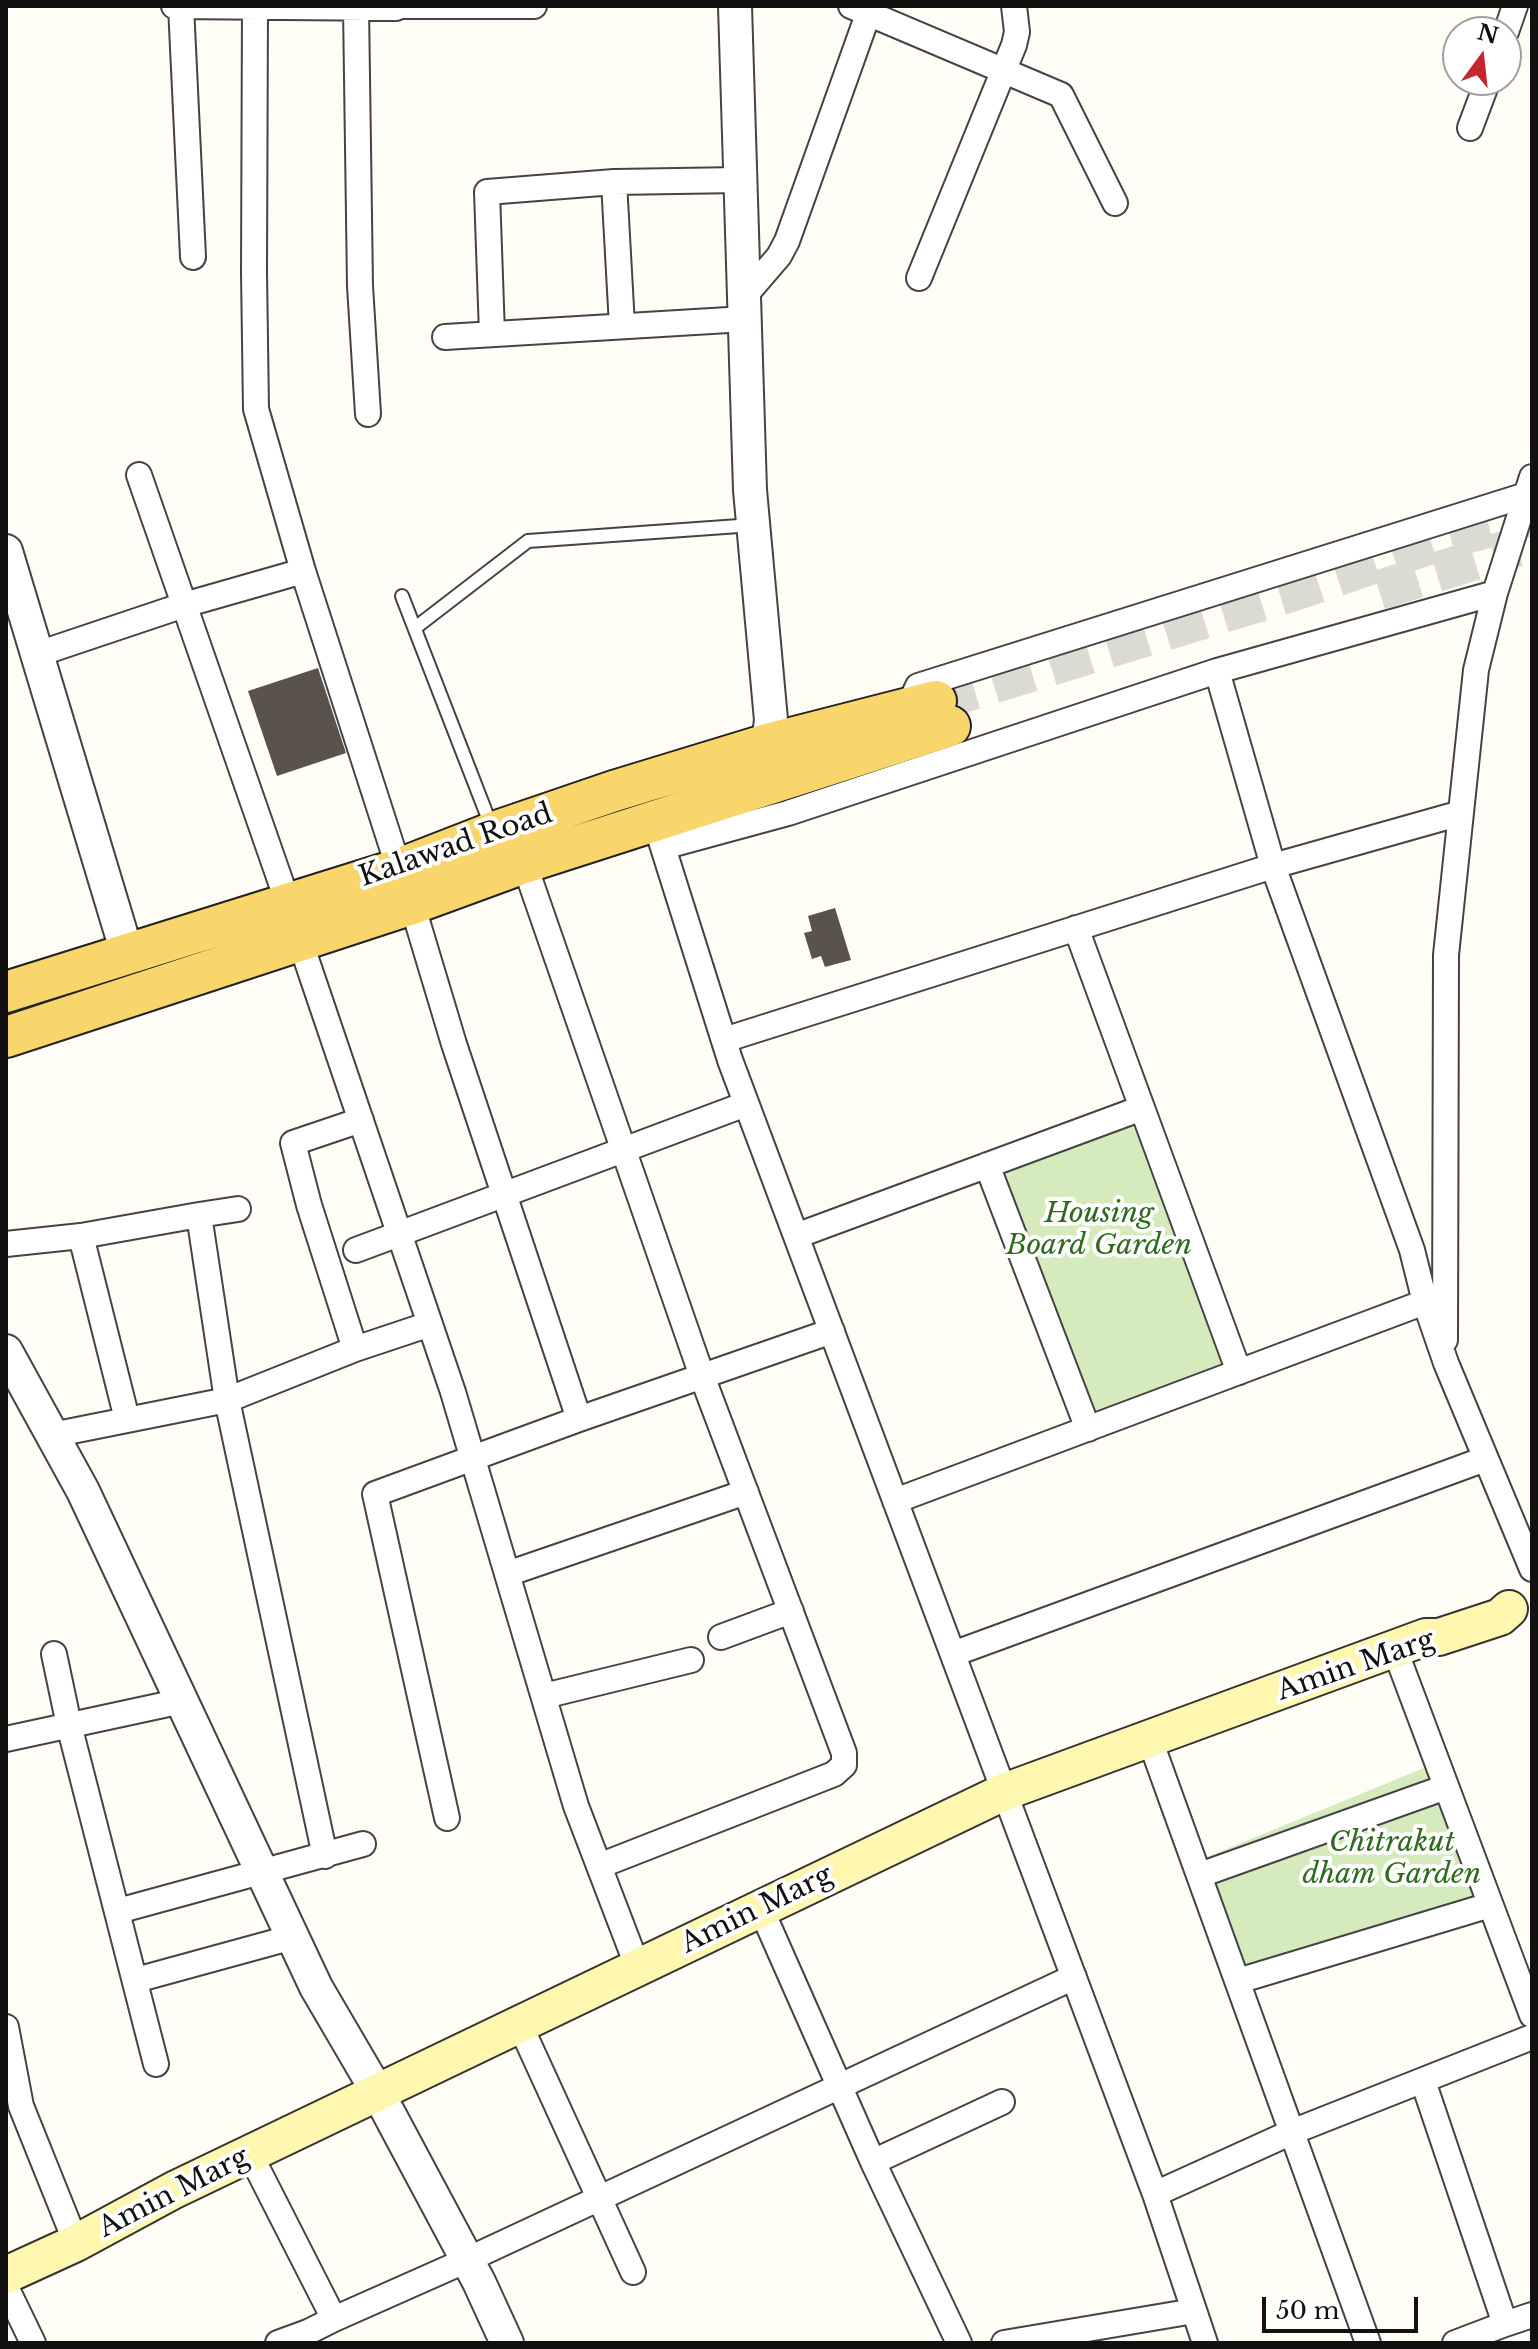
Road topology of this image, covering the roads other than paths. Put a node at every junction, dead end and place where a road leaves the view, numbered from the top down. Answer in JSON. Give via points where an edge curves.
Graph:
{"nodes":[{"id":1,"x":174,"y":6,"type":"edge"},
{"id":2,"x":181,"y":6,"type":"edge"},
{"id":3,"x":255,"y":6,"type":"edge"},
{"id":4,"x":518,"y":6,"type":"edge"},
{"id":5,"x":534,"y":6,"type":"edge"},
{"id":6,"x":735,"y":6,"type":"edge"},
{"id":7,"x":1014,"y":6,"type":"edge"},
{"id":8,"x":356,"y":7,"type":"edge"},
{"id":9,"x":396,"y":7,"type":"edge"},
{"id":10,"x":863,"y":8,"type":"edge"},
{"id":11,"x":1004,"y":70,"type":"junction"},
{"id":12,"x":1482,"y":96,"type":"edge"},
{"id":13,"x":1470,"y":128,"type":"dead end"},
{"id":14,"x":740,"y":180,"type":"junction"},
{"id":15,"x":614,"y":182,"type":"junction"},
{"id":16,"x":1115,"y":203,"type":"dead end"},
{"id":17,"x":193,"y":257,"type":"dead end"},
{"id":18,"x":919,"y":278,"type":"dead end"},
{"id":19,"x":744,"y":309,"type":"junction"},
{"id":20,"x":622,"y":326,"type":"junction"},
{"id":21,"x":492,"y":334,"type":"junction"},
{"id":22,"x":445,"y":337,"type":"dead end"},
{"id":23,"x":368,"y":414,"type":"dead end"},
{"id":24,"x":139,"y":475,"type":"dead end"},
{"id":25,"x":1529,"y":486,"type":"edge"},
{"id":26,"x":753,"y":525,"type":"junction"},
{"id":27,"x":6,"y":551,"type":"edge"},
{"id":28,"x":303,"y":571,"type":"junction"},
{"id":29,"x":1495,"y":593,"type":"junction"},
{"id":30,"x":402,"y":596,"type":"dead end"},
{"id":31,"x":184,"y":605,"type":"junction"},
{"id":32,"x":415,"y":628,"type":"junction"},
{"id":33,"x":38,"y":654,"type":"junction"},
{"id":34,"x":1217,"y":671,"type":"junction"},
{"id":35,"x":931,"y":712,"type":"junction"},
{"id":36,"x":768,"y":744,"type":"junction"},
{"id":37,"x":1461,"y":813,"type":"junction"},
{"id":38,"x":494,"y":832,"type":"junction"},
{"id":39,"x":659,"y":835,"type":"junction"},
{"id":40,"x":524,"y":863,"type":"junction"},
{"id":41,"x":1273,"y":866,"type":"junction"},
{"id":42,"x":405,"y":886,"type":"junction"},
{"id":43,"x":288,"y":903,"type":"junction"},
{"id":44,"x":1076,"y":928,"type":"junction"},
{"id":45,"x":300,"y":941,"type":"junction"},
{"id":46,"x":127,"y":953,"type":"junction"},
{"id":47,"x":6,"y":992,"type":"edge"},
{"id":48,"x":6,"y":1037,"type":"edge"},
{"id":49,"x":724,"y":1040,"type":"junction"},
{"id":50,"x":746,"y":1104,"type":"junction"},
{"id":51,"x":1142,"y":1108,"type":"junction"},
{"id":52,"x":361,"y":1120,"type":"junction"},
{"id":53,"x":623,"y":1148,"type":"junction"},
{"id":54,"x":987,"y":1165,"type":"junction"},
{"id":55,"x":505,"y":1195,"type":"junction"},
{"id":56,"x":238,"y":1209,"type":"dead end"},
{"id":57,"x":199,"y":1215,"type":"junction"},
{"id":58,"x":400,"y":1234,"type":"junction"},
{"id":59,"x":81,"y":1236,"type":"junction"},
{"id":60,"x":796,"y":1236,"type":"junction"},
{"id":61,"x":6,"y":1244,"type":"edge"},
{"id":62,"x":356,"y":1250,"type":"dead end"},
{"id":63,"x":1425,"y":1302,"type":"junction"},
{"id":64,"x":430,"y":1324,"type":"junction"},
{"id":65,"x":832,"y":1331,"type":"junction"},
{"id":66,"x":355,"y":1349,"type":"junction"},
{"id":67,"x":6,"y":1351,"type":"edge"},
{"id":68,"x":1446,"y":1363,"type":"junction"},
{"id":69,"x":1239,"y":1372,"type":"junction"},
{"id":70,"x":702,"y":1376,"type":"junction"},
{"id":71,"x":227,"y":1400,"type":"junction"},
{"id":72,"x":127,"y":1419,"type":"junction"},
{"id":73,"x":579,"y":1419,"type":"junction"},
{"id":74,"x":1088,"y":1429,"type":"junction"},
{"id":75,"x":52,"y":1435,"type":"junction"},
{"id":76,"x":473,"y":1458,"type":"junction"},
{"id":77,"x":1485,"y":1459,"type":"junction"},
{"id":78,"x":746,"y":1492,"type":"junction"},
{"id":79,"x":895,"y":1501,"type":"junction"},
{"id":80,"x":1532,"y":1569,"type":"edge"},
{"id":81,"x":507,"y":1574,"type":"junction"},
{"id":82,"x":1520,"y":1610,"type":"edge"},
{"id":83,"x":791,"y":1611,"type":"junction"},
{"id":84,"x":721,"y":1637,"type":"dead end"},
{"id":85,"x":1411,"y":1644,"type":"junction"},
{"id":86,"x":54,"y":1654,"type":"dead end"},
{"id":87,"x":953,"y":1654,"type":"junction"},
{"id":88,"x":691,"y":1660,"type":"dead end"},
{"id":89,"x":544,"y":1696,"type":"junction"},
{"id":90,"x":182,"y":1701,"type":"junction"},
{"id":91,"x":69,"y":1725,"type":"junction"},
{"id":92,"x":6,"y":1739,"type":"edge"},
{"id":93,"x":1150,"y":1740,"type":"junction"},
{"id":94,"x":1446,"y":1787,"type":"junction"},
{"id":95,"x":1004,"y":1792,"type":"junction"},
{"id":96,"x":447,"y":1818,"type":"dead end"},
{"id":97,"x":363,"y":1844,"type":"dead end"},
{"id":98,"x":325,"y":1856,"type":"junction"},
{"id":99,"x":599,"y":1866,"type":"junction"},
{"id":100,"x":262,"y":1871,"type":"junction"},
{"id":101,"x":1200,"y":1875,"type":"junction"},
{"id":102,"x":1490,"y":1905,"type":"junction"},
{"id":103,"x":761,"y":1909,"type":"junction"},
{"id":104,"x":118,"y":1911,"type":"junction"},
{"id":105,"x":293,"y":1937,"type":"junction"},
{"id":106,"x":638,"y":1968,"type":"junction"},
{"id":107,"x":1074,"y":1977,"type":"junction"},
{"id":108,"x":136,"y":1980,"type":"junction"},
{"id":109,"x":1238,"y":1981,"type":"junction"},
{"id":110,"x":1532,"y":2015,"type":"edge"},
{"id":111,"x":520,"y":2025,"type":"junction"},
{"id":112,"x":6,"y":2027,"type":"edge"},
{"id":113,"x":1532,"y":2037,"type":"edge"},
{"id":114,"x":156,"y":2064,"type":"dead end"},
{"id":115,"x":1423,"y":2081,"type":"junction"},
{"id":116,"x":839,"y":2087,"type":"junction"},
{"id":117,"x":378,"y":2093,"type":"junction"},
{"id":118,"x":1002,"y":2102,"type":"dead end"},
{"id":119,"x":14,"y":2108,"type":"edge"},
{"id":120,"x":1292,"y":2132,"type":"junction"},
{"id":121,"x":250,"y":2154,"type":"junction"},
{"id":122,"x":873,"y":2162,"type":"junction"},
{"id":123,"x":1155,"y":2194,"type":"junction"},
{"id":124,"x":599,"y":2199,"type":"junction"},
{"id":125,"x":76,"y":2243,"type":"junction"},
{"id":126,"x":467,"y":2260,"type":"junction"},
{"id":127,"x":633,"y":2272,"type":"dead end"},
{"id":128,"x":6,"y":2275,"type":"edge"},
{"id":129,"x":6,"y":2287,"type":"edge"},
{"id":130,"x":1194,"y":2311,"type":"junction"},
{"id":131,"x":1532,"y":2315,"type":"edge"},
{"id":132,"x":334,"y":2319,"type":"junction"},
{"id":133,"x":1505,"y":2324,"type":"junction"},
{"id":134,"x":33,"y":2343,"type":"edge"},
{"id":135,"x":278,"y":2343,"type":"edge"},
{"id":136,"x":507,"y":2343,"type":"edge"},
{"id":137,"x":959,"y":2343,"type":"edge"},
{"id":138,"x":1004,"y":2343,"type":"edge"},
{"id":139,"x":1205,"y":2343,"type":"edge"},
{"id":140,"x":1368,"y":2343,"type":"edge"},
{"id":141,"x":1455,"y":2343,"type":"edge"}],
"edges":[{"from":1,"to":2,"type":"street"},
{"from":2,"to":3,"type":"street"},
{"from":2,"to":17,"type":"street"},
{"from":3,"to":8,"type":"street"},
{"from":3,"to":28,"type":"street","via":[[256,409]]},
{"from":4,"to":5,"type":"street"},
{"from":4,"to":9,"type":"street"},
{"from":6,"to":14,"type":"street"},
{"from":7,"to":11,"type":"street","via":[[1017,32]]},
{"from":8,"to":9,"type":"street"},
{"from":8,"to":23,"type":"street","via":[[360,286]]},
{"from":10,"to":11,"type":"street"},
{"from":10,"to":19,"type":"street","via":[[787,241]]},
{"from":11,"to":16,"type":"street","via":[[1061,95]]},
{"from":11,"to":18,"type":"street"},
{"from":12,"to":13,"type":"street"},
{"from":14,"to":15,"type":"street"},
{"from":14,"to":19,"type":"street"},
{"from":15,"to":20,"type":"street"},
{"from":15,"to":21,"type":"street","via":[[487,192]]},
{"from":19,"to":20,"type":"street"},
{"from":19,"to":26,"type":"street"},
{"from":20,"to":21,"type":"street"},
{"from":21,"to":22,"type":"street"},
{"from":24,"to":31,"type":"street"},
{"from":25,"to":29,"type":"street"},
{"from":25,"to":35,"type":"street","via":[[918,686]]},
{"from":26,"to":32,"type":"lane","via":[[528,541]]},
{"from":26,"to":36,"type":"street","via":[[771,720]]},
{"from":27,"to":33,"type":"street"},
{"from":28,"to":31,"type":"street"},
{"from":28,"to":42,"type":"street"},
{"from":29,"to":34,"type":"street"},
{"from":29,"to":37,"type":"street","via":[[1476,670]]},
{"from":30,"to":32,"type":"lane"},
{"from":31,"to":33,"type":"street"},
{"from":31,"to":43,"type":"street"},
{"from":32,"to":38,"type":"lane"},
{"from":33,"to":46,"type":"street"},
{"from":34,"to":39,"type":"street","via":[[788,813]]},
{"from":34,"to":41,"type":"street"},
{"from":35,"to":36,"type":"main road","name":"Kalawad Road"},
{"from":35,"to":39,"type":"main road","name":"Kalawad Road"},
{"from":36,"to":38,"type":"main road","name":"Kalawad Road"},
{"from":37,"to":41,"type":"street"},
{"from":37,"to":68,"type":"street","via":[[1446,955]]},
{"from":38,"to":42,"type":"main road","name":"Kalawad Road"},
{"from":39,"to":40,"type":"main road","name":"Kalawad Road"},
{"from":39,"to":49,"type":"street"},
{"from":40,"to":42,"type":"main road","name":"Kalawad Road"},
{"from":40,"to":53,"type":"street"},
{"from":41,"to":44,"type":"street"},
{"from":41,"to":63,"type":"street","via":[[1412,1250]]},
{"from":42,"to":43,"type":"main road","name":"Kalawad Road"},
{"from":42,"to":45,"type":"main road","name":"Kalawad Road"},
{"from":42,"to":55,"type":"street"},
{"from":43,"to":46,"type":"main road","name":"Kalawad Road"},
{"from":44,"to":49,"type":"street"},
{"from":44,"to":51,"type":"street"},
{"from":45,"to":48,"type":"main road","name":"Kalawad Road"},
{"from":45,"to":52,"type":"street"},
{"from":46,"to":47,"type":"main road","name":"Kalawad Road"},
{"from":49,"to":50,"type":"street"},
{"from":50,"to":53,"type":"street"},
{"from":50,"to":60,"type":"street"},
{"from":51,"to":54,"type":"street"},
{"from":51,"to":69,"type":"street"},
{"from":52,"to":58,"type":"street"},
{"from":52,"to":66,"type":"street","via":[[293,1143]]},
{"from":53,"to":55,"type":"street"},
{"from":53,"to":70,"type":"street"},
{"from":54,"to":60,"type":"street"},
{"from":54,"to":74,"type":"street"},
{"from":55,"to":58,"type":"street"},
{"from":55,"to":73,"type":"street"},
{"from":56,"to":57,"type":"street"},
{"from":57,"to":59,"type":"street"},
{"from":57,"to":71,"type":"street"},
{"from":58,"to":62,"type":"street"},
{"from":58,"to":64,"type":"street"},
{"from":59,"to":61,"type":"street"},
{"from":59,"to":72,"type":"street"},
{"from":60,"to":65,"type":"street"},
{"from":63,"to":68,"type":"street"},
{"from":63,"to":69,"type":"street"},
{"from":64,"to":66,"type":"street"},
{"from":64,"to":76,"type":"street"},
{"from":65,"to":70,"type":"street"},
{"from":65,"to":79,"type":"street"},
{"from":66,"to":71,"type":"street"},
{"from":67,"to":75,"type":"street"},
{"from":68,"to":77,"type":"street"},
{"from":69,"to":74,"type":"street"},
{"from":70,"to":73,"type":"street"},
{"from":70,"to":78,"type":"street"},
{"from":71,"to":72,"type":"street"},
{"from":71,"to":98,"type":"street"},
{"from":72,"to":75,"type":"street"},
{"from":73,"to":76,"type":"street"},
{"from":74,"to":79,"type":"street"},
{"from":75,"to":90,"type":"street"},
{"from":76,"to":81,"type":"street"},
{"from":76,"to":96,"type":"street","via":[[375,1494]]},
{"from":77,"to":80,"type":"street"},
{"from":77,"to":87,"type":"street"},
{"from":78,"to":81,"type":"street"},
{"from":78,"to":83,"type":"street"},
{"from":79,"to":87,"type":"street"},
{"from":81,"to":89,"type":"street"},
{"from":82,"to":85,"type":"main road","name":"Amin Marg","via":[[1485,1609],[1433,1627]]},
{"from":83,"to":84,"type":"street"},
{"from":83,"to":99,"type":"street","via":[[844,1765],[834,1774]]},
{"from":85,"to":93,"type":"main road","name":"Amin Marg"},
{"from":85,"to":94,"type":"street"},
{"from":86,"to":91,"type":"street"},
{"from":87,"to":95,"type":"street"},
{"from":88,"to":89,"type":"street"},
{"from":89,"to":99,"type":"street"},
{"from":90,"to":91,"type":"street"},
{"from":90,"to":100,"type":"street"},
{"from":91,"to":92,"type":"street"},
{"from":91,"to":104,"type":"street"},
{"from":93,"to":95,"type":"main road","name":"Amin Marg"},
{"from":93,"to":101,"type":"street"},
{"from":94,"to":101,"type":"street"},
{"from":94,"to":102,"type":"street"},
{"from":95,"to":103,"type":"main road","name":"Amin Marg"},
{"from":95,"to":107,"type":"street"},
{"from":97,"to":98,"type":"street"},
{"from":98,"to":100,"type":"street"},
{"from":99,"to":106,"type":"street"},
{"from":100,"to":104,"type":"street"},
{"from":100,"to":105,"type":"street"},
{"from":101,"to":109,"type":"street"},
{"from":102,"to":109,"type":"street"},
{"from":102,"to":110,"type":"street"},
{"from":103,"to":106,"type":"main road","name":"Amin Marg"},
{"from":103,"to":116,"type":"street"},
{"from":104,"to":108,"type":"street"},
{"from":105,"to":108,"type":"street"},
{"from":105,"to":117,"type":"street"},
{"from":106,"to":111,"type":"main road","name":"Amin Marg"},
{"from":107,"to":116,"type":"street"},
{"from":107,"to":123,"type":"street"},
{"from":108,"to":114,"type":"street"},
{"from":109,"to":120,"type":"street"},
{"from":111,"to":117,"type":"main road","name":"Amin Marg"},
{"from":111,"to":124,"type":"street"},
{"from":112,"to":119,"type":"street"},
{"from":113,"to":115,"type":"street"},
{"from":115,"to":120,"type":"street"},
{"from":115,"to":133,"type":"street"},
{"from":116,"to":122,"type":"street"},
{"from":116,"to":124,"type":"street"},
{"from":117,"to":121,"type":"main road","name":"Amin Marg"},
{"from":117,"to":126,"type":"street"},
{"from":118,"to":122,"type":"street"},
{"from":119,"to":125,"type":"street"},
{"from":120,"to":123,"type":"street"},
{"from":120,"to":140,"type":"street"},
{"from":121,"to":125,"type":"main road","name":"Amin Marg"},
{"from":121,"to":132,"type":"street"},
{"from":122,"to":137,"type":"street"},
{"from":123,"to":130,"type":"street"},
{"from":124,"to":126,"type":"street"},
{"from":124,"to":127,"type":"street"},
{"from":125,"to":128,"type":"main road","name":"Amin Marg"},
{"from":126,"to":132,"type":"street"},
{"from":126,"to":136,"type":"street"},
{"from":129,"to":134,"type":"street"},
{"from":130,"to":138,"type":"street"},
{"from":130,"to":139,"type":"street"},
{"from":131,"to":133,"type":"street"},
{"from":132,"to":135,"type":"street"},
{"from":133,"to":141,"type":"street"}]}
